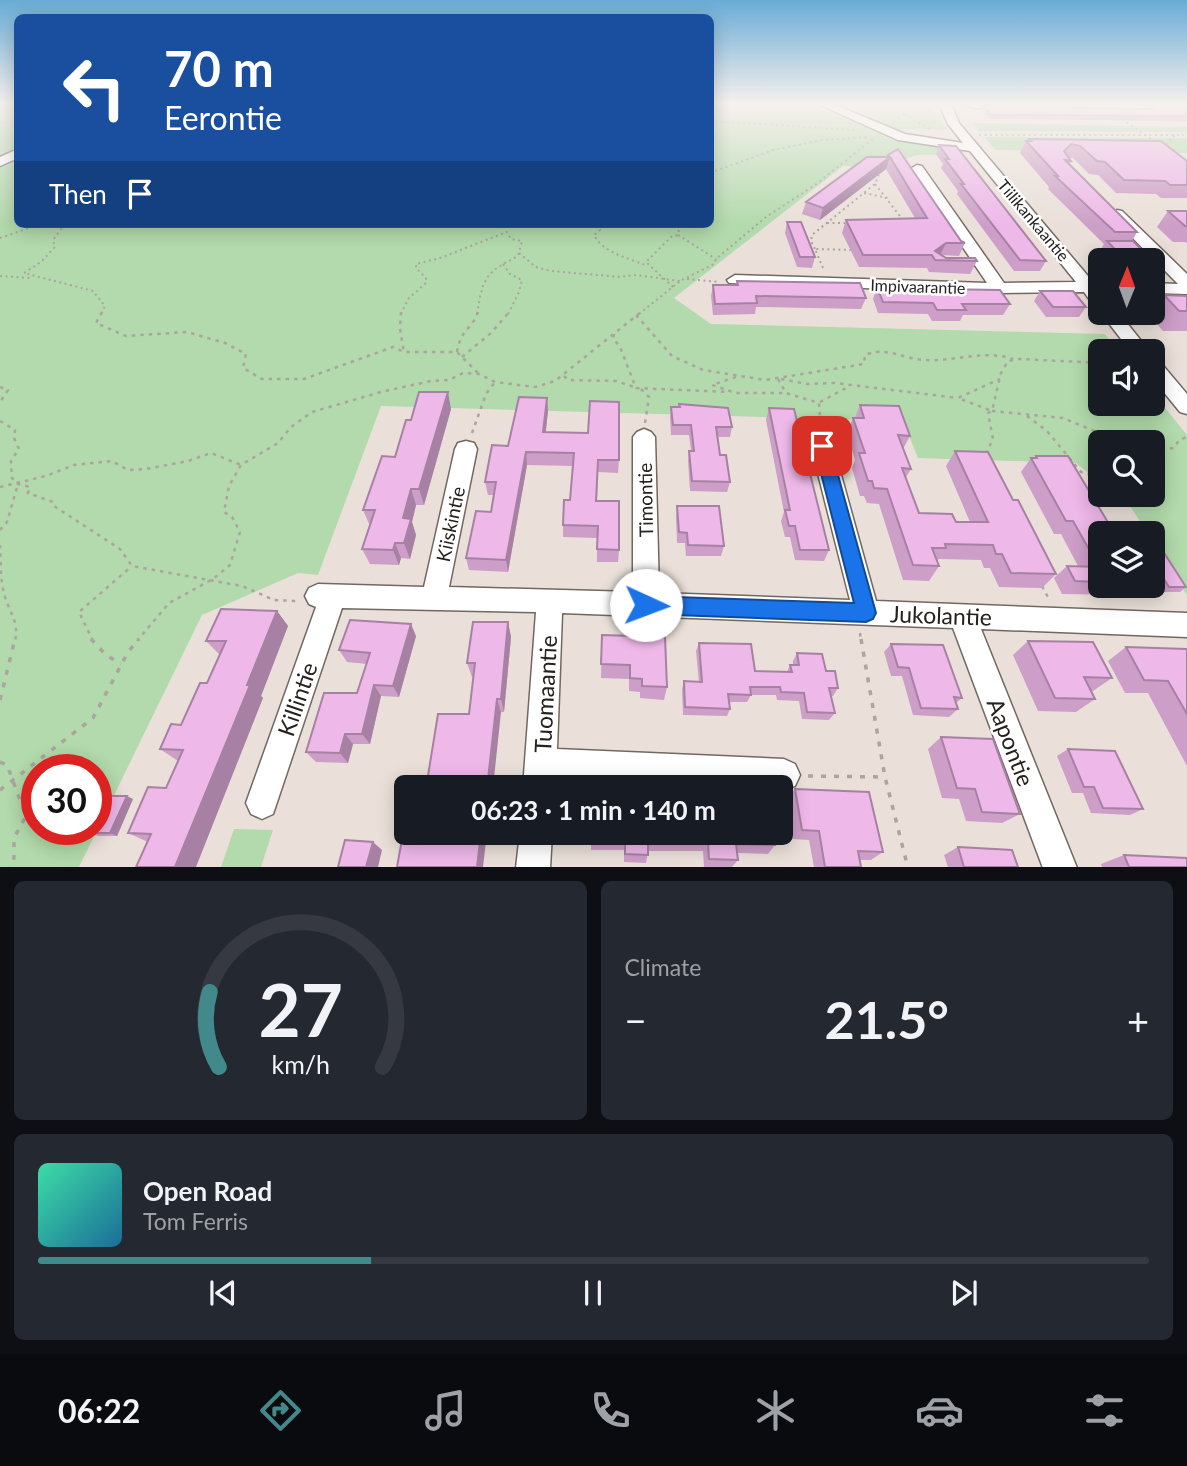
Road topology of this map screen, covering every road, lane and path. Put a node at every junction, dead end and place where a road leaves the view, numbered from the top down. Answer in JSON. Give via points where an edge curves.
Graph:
{"nodes":[{"id":1,"x":806,"y":144,"type":"edge"},
{"id":2,"x":868,"y":144,"type":"edge"},
{"id":3,"x":941,"y":144,"type":"edge"},
{"id":4,"x":971,"y":144,"type":"edge"},
{"id":5,"x":974,"y":148,"type":"junction"},
{"id":6,"x":917,"y":169,"type":"dead end"},
{"id":7,"x":714,"y":172,"type":"edge"},
{"id":8,"x":879,"y":175,"type":"edge"},
{"id":9,"x":875,"y":184,"type":"junction"},
{"id":10,"x":864,"y":193,"type":"junction"},
{"id":11,"x":888,"y":198,"type":"junction"},
{"id":12,"x":1103,"y":200,"type":"edge"},
{"id":13,"x":827,"y":223,"type":"junction"},
{"id":14,"x":853,"y":223,"type":"edge"},
{"id":15,"x":907,"y":226,"type":"edge"},
{"id":16,"x":29,"y":228,"type":"edge"},
{"id":17,"x":62,"y":228,"type":"edge"},
{"id":18,"x":504,"y":228,"type":"edge"},
{"id":19,"x":600,"y":228,"type":"edge"},
{"id":20,"x":679,"y":228,"type":"edge"},
{"id":21,"x":507,"y":232,"type":"junction"},
{"id":22,"x":678,"y":235,"type":"junction"},
{"id":23,"x":0,"y":238,"type":"edge"},
{"id":24,"x":815,"y":249,"type":"junction"},
{"id":25,"x":863,"y":250,"type":"edge"},
{"id":26,"x":519,"y":253,"type":"junction"},
{"id":27,"x":716,"y":259,"type":"junction"},
{"id":28,"x":503,"y":264,"type":"junction"},
{"id":29,"x":648,"y":266,"type":"junction"},
{"id":30,"x":0,"y":276,"type":"edge"},
{"id":31,"x":32,"y":278,"type":"junction"},
{"id":32,"x":667,"y":279,"type":"junction"},
{"id":33,"x":684,"y":279,"type":"junction"},
{"id":34,"x":1088,"y":279,"type":"edge"},
{"id":35,"x":735,"y":280,"type":"joint"},
{"id":36,"x":680,"y":281,"type":"junction"},
{"id":37,"x":830,"y":283,"type":"junction"},
{"id":38,"x":1187,"y":286,"type":"edge"},
{"id":39,"x":673,"y":287,"type":"junction"},
{"id":40,"x":1088,"y":287,"type":"edge"},
{"id":41,"x":1166,"y":287,"type":"edge"},
{"id":42,"x":999,"y":288,"type":"junction"},
{"id":43,"x":636,"y":315,"type":"junction"},
{"id":44,"x":614,"y":334,"type":"junction"},
{"id":45,"x":404,"y":352,"type":"junction"},
{"id":46,"x":457,"y":352,"type":"junction"},
{"id":47,"x":462,"y":357,"type":"junction"},
{"id":48,"x":1013,"y":359,"type":"junction"},
{"id":49,"x":1088,"y":362,"type":"edge"},
{"id":50,"x":479,"y":374,"type":"junction"},
{"id":51,"x":563,"y":375,"type":"junction"},
{"id":52,"x":737,"y":376,"type":"junction"},
{"id":53,"x":778,"y":379,"type":"junction"},
{"id":54,"x":1000,"y":379,"type":"junction"},
{"id":55,"x":1165,"y":380,"type":"edge"},
{"id":56,"x":495,"y":382,"type":"junction"},
{"id":57,"x":851,"y":385,"type":"junction"},
{"id":58,"x":0,"y":387,"type":"edge"},
{"id":59,"x":636,"y":388,"type":"junction"},
{"id":60,"x":728,"y":392,"type":"junction"},
{"id":61,"x":786,"y":393,"type":"junction"},
{"id":62,"x":958,"y":398,"type":"junction"},
{"id":63,"x":0,"y":402,"type":"edge"},
{"id":64,"x":819,"y":403,"type":"junction"},
{"id":65,"x":1187,"y":407,"type":"edge"},
{"id":66,"x":991,"y":410,"type":"junction"},
{"id":67,"x":1024,"y":415,"type":"junction"},
{"id":68,"x":0,"y":421,"type":"edge"},
{"id":69,"x":1092,"y":430,"type":"edge"},
{"id":70,"x":644,"y":437,"type":"joint"},
{"id":71,"x":1187,"y":437,"type":"edge"},
{"id":72,"x":822,"y":446,"type":"joint"},
{"id":73,"x":1165,"y":448,"type":"edge"},
{"id":74,"x":466,"y":449,"type":"joint"},
{"id":75,"x":982,"y":462,"type":"edge"},
{"id":76,"x":241,"y":465,"type":"junction"},
{"id":77,"x":1088,"y":474,"type":"edge"},
{"id":78,"x":18,"y":484,"type":"junction"},
{"id":79,"x":0,"y":487,"type":"edge"},
{"id":80,"x":0,"y":530,"type":"edge"},
{"id":81,"x":0,"y":545,"type":"edge"},
{"id":82,"x":132,"y":566,"type":"junction"},
{"id":83,"x":213,"y":579,"type":"junction"},
{"id":84,"x":1041,"y":583,"type":"edge"},
{"id":85,"x":434,"y":598,"type":"junction"},
{"id":86,"x":327,"y":600,"type":"junction"},
{"id":87,"x":550,"y":601,"type":"junction"},
{"id":88,"x":646,"y":605,"type":"junction"},
{"id":89,"x":962,"y":616,"type":"junction"},
{"id":90,"x":862,"y":619,"type":"junction"},
{"id":91,"x":1059,"y":620,"type":"junction"},
{"id":92,"x":1187,"y":625,"type":"edge"},
{"id":93,"x":121,"y":664,"type":"junction"},
{"id":94,"x":0,"y":700,"type":"edge"},
{"id":95,"x":0,"y":762,"type":"edge"},
{"id":96,"x":540,"y":775,"type":"edge"},
{"id":97,"x":793,"y":775,"type":"edge"},
{"id":98,"x":885,"y":777,"type":"junction"},
{"id":99,"x":13,"y":780,"type":"junction"},
{"id":100,"x":0,"y":790,"type":"edge"},
{"id":101,"x":262,"y":803,"type":"dead end"},
{"id":102,"x":535,"y":845,"type":"edge"},
{"id":103,"x":10,"y":867,"type":"edge"},
{"id":104,"x":533,"y":867,"type":"edge"},
{"id":105,"x":908,"y":867,"type":"edge"},
{"id":106,"x":1060,"y":867,"type":"edge"}],
"edges":[{"from":1,"to":7,"type":"path","via":[[773,150]]},
{"from":2,"to":27,"type":"path"},
{"from":3,"to":5,"type":"street"},
{"from":4,"to":5,"type":"street","name":"Tiilikankaantie"},
{"from":5,"to":34,"type":"street","name":"Tiilikankaantie"},
{"from":6,"to":42,"type":"street","via":[[975,263]]},
{"from":8,"to":9,"type":"path"},
{"from":9,"to":10,"type":"path"},
{"from":9,"to":11,"type":"path"},
{"from":10,"to":11,"type":"path"},
{"from":10,"to":13,"type":"path"},
{"from":11,"to":15,"type":"path"},
{"from":12,"to":38,"type":"street"},
{"from":13,"to":14,"type":"path"},
{"from":13,"to":24,"type":"path","via":[[812,235]]},
{"from":16,"to":23,"type":"path"},
{"from":17,"to":31,"type":"path","via":[[53,240],[55,247],[24,273]]},
{"from":18,"to":21,"type":"path"},
{"from":19,"to":29,"type":"path","via":[[594,239],[610,251]]},
{"from":20,"to":22,"type":"path"},
{"from":21,"to":26,"type":"path","via":[[511,239],[522,241]]},
{"from":21,"to":45,"type":"path","via":[[416,264],[426,283],[399,311]]},
{"from":22,"to":27,"type":"path"},
{"from":22,"to":29,"type":"path","via":[[646,260]]},
{"from":24,"to":25,"type":"path"},
{"from":24,"to":37,"type":"path"},
{"from":26,"to":28,"type":"path"},
{"from":26,"to":32,"type":"path","via":[[536,267],[551,271]]},
{"from":27,"to":33,"type":"path"},
{"from":28,"to":46,"type":"path","via":[[488,276],[477,317],[460,335]]},
{"from":28,"to":47,"type":"path","via":[[522,280],[520,296],[501,323]]},
{"from":29,"to":32,"type":"path"},
{"from":30,"to":31,"type":"path"},
{"from":31,"to":45,"type":"path","via":[[93,291],[105,306],[96,323],[126,335],[187,332],[225,343],[246,354],[243,368],[262,379],[304,379],[393,348]]},
{"from":32,"to":36,"type":"path"},
{"from":32,"to":39,"type":"path"},
{"from":33,"to":35,"type":"path"},
{"from":33,"to":36,"type":"path"},
{"from":35,"to":37,"type":"street","name":"Impivaarantie"},
{"from":36,"to":39,"type":"path"},
{"from":37,"to":42,"type":"street","name":"Impivaarantie"},
{"from":38,"to":41,"type":"street"},
{"from":39,"to":43,"type":"path"},
{"from":40,"to":42,"type":"street","name":"Impivaarantie"},
{"from":43,"to":44,"type":"path"},
{"from":43,"to":52,"type":"path","via":[[672,356],[703,370]]},
{"from":44,"to":51,"type":"path"},
{"from":44,"to":59,"type":"path"},
{"from":45,"to":46,"type":"path"},
{"from":46,"to":47,"type":"path"},
{"from":47,"to":50,"type":"path"},
{"from":48,"to":49,"type":"path"},
{"from":48,"to":53,"type":"path","via":[[992,354],[921,359],[872,351],[865,355],[864,364]]},
{"from":48,"to":54,"type":"path","via":[[1004,365]]},
{"from":50,"to":56,"type":"path"},
{"from":50,"to":76,"type":"path","via":[[463,373],[312,412],[278,443]]},
{"from":51,"to":56,"type":"path","via":[[535,387]]},
{"from":51,"to":59,"type":"path","via":[[568,380],[616,381]]},
{"from":52,"to":53,"type":"path"},
{"from":52,"to":60,"type":"path","via":[[712,385]]},
{"from":53,"to":57,"type":"path"},
{"from":53,"to":61,"type":"path"},
{"from":54,"to":62,"type":"path"},
{"from":54,"to":66,"type":"path"},
{"from":55,"to":65,"type":"street"},
{"from":56,"to":74,"type":"path"},
{"from":57,"to":62,"type":"path"},
{"from":57,"to":64,"type":"path"},
{"from":58,"to":63,"type":"path","via":[[8,390]]},
{"from":59,"to":60,"type":"path"},
{"from":59,"to":70,"type":"path","via":[[649,397]]},
{"from":60,"to":61,"type":"path"},
{"from":61,"to":64,"type":"path"},
{"from":62,"to":66,"type":"path"},
{"from":64,"to":72,"type":"path"},
{"from":66,"to":67,"type":"path"},
{"from":66,"to":75,"type":"path","via":[[993,439]]},
{"from":67,"to":69,"type":"path","via":[[1063,418]]},
{"from":67,"to":77,"type":"path","via":[[1047,430]]},
{"from":68,"to":78,"type":"path","via":[[15,430],[19,449],[11,461],[12,478]]},
{"from":70,"to":88,"type":"street","name":"Timontie"},
{"from":71,"to":73,"type":"path"},
{"from":72,"to":90,"type":"street"},
{"from":74,"to":85,"type":"street","name":"Kiiskintie"},
{"from":76,"to":78,"type":"path","via":[[211,453],[146,469],[128,470],[112,461],[74,465]]},
{"from":76,"to":83,"type":"path","via":[[224,508],[240,536],[230,565]]},
{"from":78,"to":79,"type":"path"},
{"from":78,"to":80,"type":"path","via":[[7,522]]},
{"from":78,"to":82,"type":"path","via":[[30,487],[28,493],[52,502],[120,550]]},
{"from":81,"to":94,"type":"path","via":[[5,597],[18,627],[10,676]]},
{"from":82,"to":83,"type":"path"},
{"from":82,"to":93,"type":"path","via":[[79,612],[87,634]]},
{"from":83,"to":86,"type":"path","via":[[274,600]]},
{"from":83,"to":93,"type":"path","via":[[169,603]]},
{"from":84,"to":91,"type":"path"},
{"from":85,"to":86,"type":"street","name":"Jukolantie"},
{"from":85,"to":87,"type":"street","name":"Jukolantie"},
{"from":86,"to":101,"type":"street","name":"Killintie"},
{"from":87,"to":88,"type":"street","name":"Jukolantie"},
{"from":87,"to":96,"type":"street","name":"Tuomaantie"},
{"from":88,"to":90,"type":"street","name":"Jukolantie"},
{"from":89,"to":90,"type":"street","name":"Jukolantie"},
{"from":89,"to":91,"type":"street","name":"Jukolantie"},
{"from":89,"to":106,"type":"street","name":"Aapontie"},
{"from":90,"to":98,"type":"path"},
{"from":91,"to":92,"type":"street","name":"Jukolantie"},
{"from":93,"to":99,"type":"path","via":[[93,718]]},
{"from":95,"to":99,"type":"path","via":[[7,765]]},
{"from":97,"to":98,"type":"path"},
{"from":98,"to":105,"type":"path"},
{"from":99,"to":100,"type":"path"},
{"from":99,"to":103,"type":"path","via":[[26,817],[15,838]]},
{"from":102,"to":104,"type":"street"}]}
